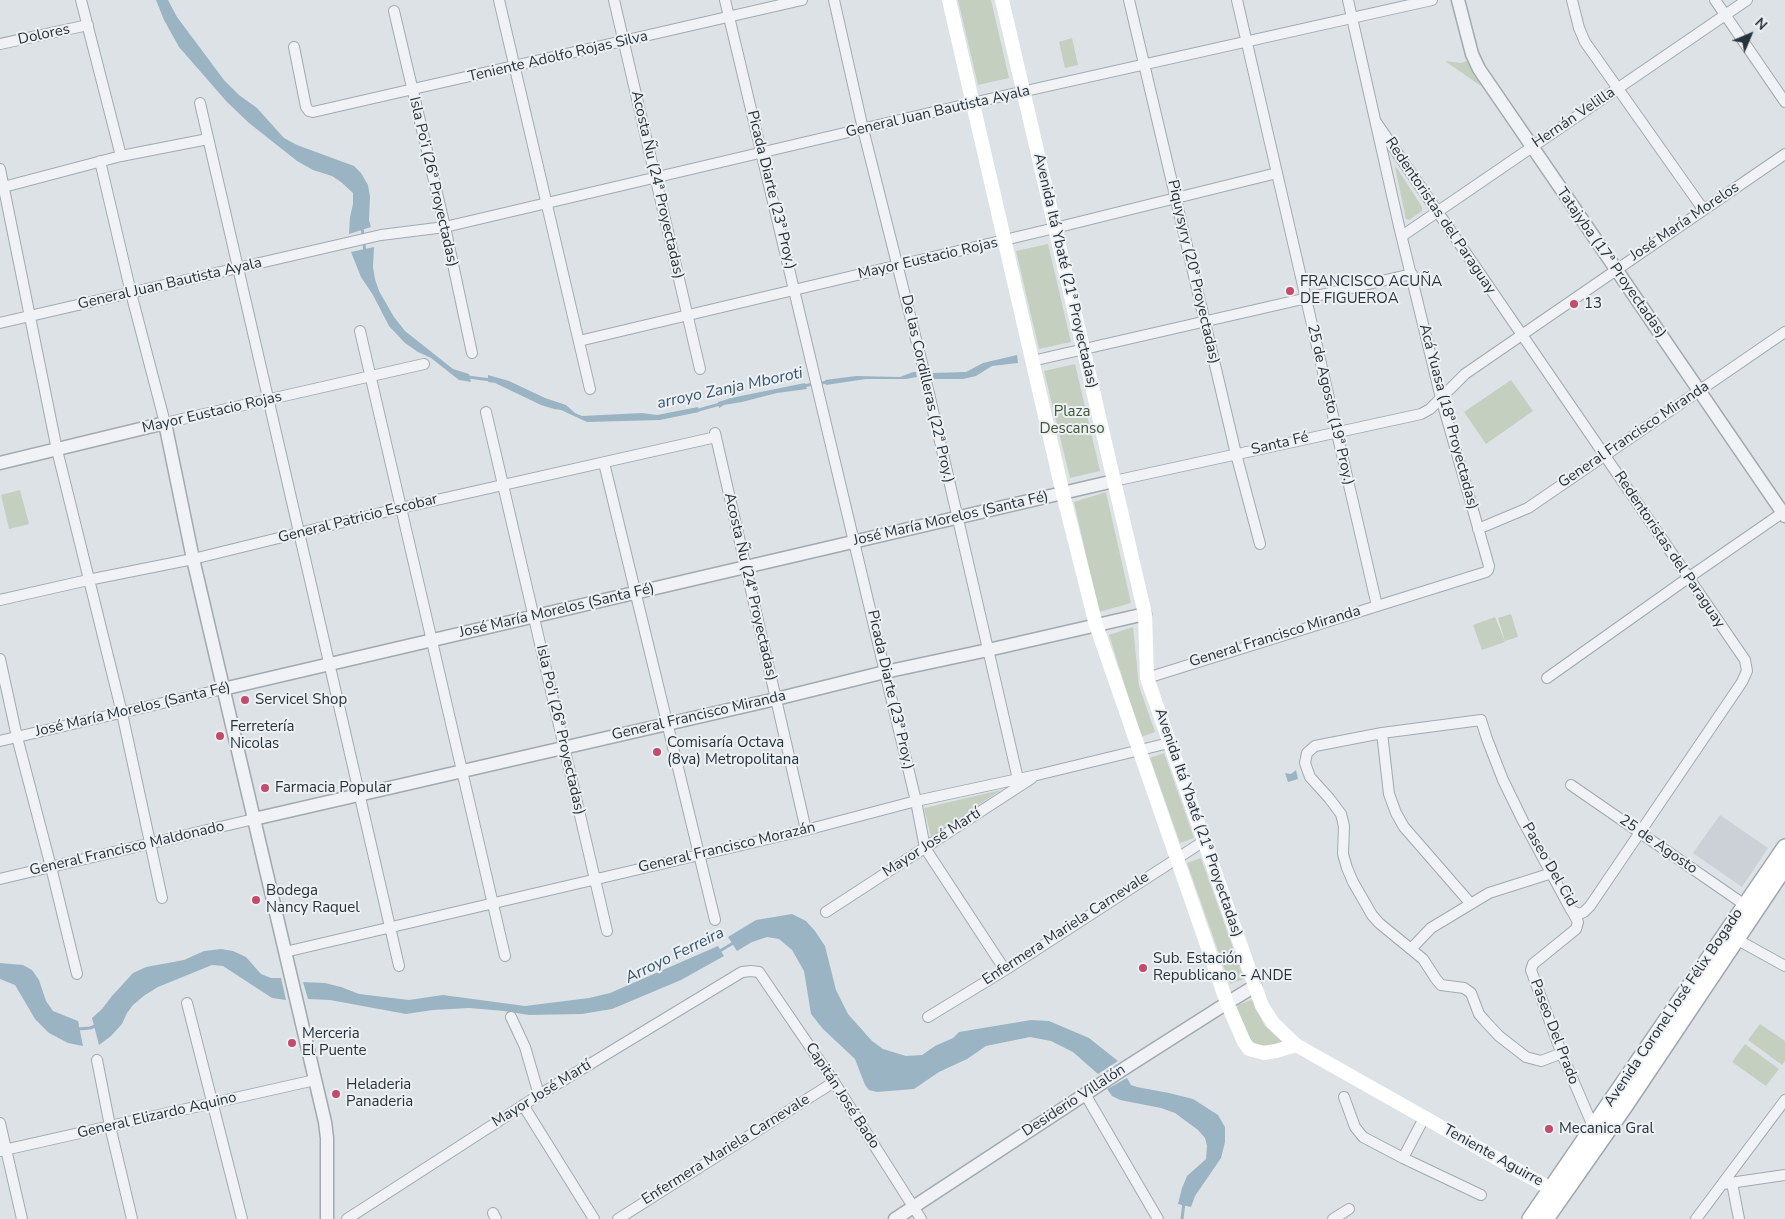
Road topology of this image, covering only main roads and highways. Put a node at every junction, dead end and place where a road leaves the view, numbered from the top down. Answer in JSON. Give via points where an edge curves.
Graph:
{"nodes":[{"id":1,"x":948,"y":0,"type":"edge"},
{"id":2,"x":1002,"y":0,"type":"edge"},
{"id":3,"x":1785,"y":847,"type":"edge"},
{"id":4,"x":1785,"y":867,"type":"edge"},
{"id":5,"x":1296,"y":1045,"type":"junction"},
{"id":6,"x":1556,"y":1192,"type":"junction"},
{"id":7,"x":1530,"y":1219,"type":"edge"},
{"id":8,"x":1546,"y":1219,"type":"edge"}],
"edges":[{"from":1,"to":5,"type":"main road","name":"Avenida Itá Ybaté (21ª Proyectadas)","via":[[1096,625],[1227,1003],[1244,1042],[1249,1049],[1264,1053]]},
{"from":2,"to":5,"type":"main road","name":"Avenida Itá Ybaté (21ª Proyectadas)","via":[[1144,614],[1147,678],[1262,1006],[1273,1023]]},
{"from":3,"to":6,"type":"main road","name":"Avenida Coronel José Félix Bogado","via":[[1592,1128]]},
{"from":4,"to":6,"type":"main road","name":"Avenida Coronel José Félix Bogado","via":[[1601,1141]]},
{"from":5,"to":6,"type":"main road","name":"Teniente Aguirre"},
{"from":6,"to":7,"type":"main road","name":"Avenida Coronel José Félix Bogado"},
{"from":6,"to":8,"type":"main road","name":"Avenida Coronel José Félix Bogado"}]}
